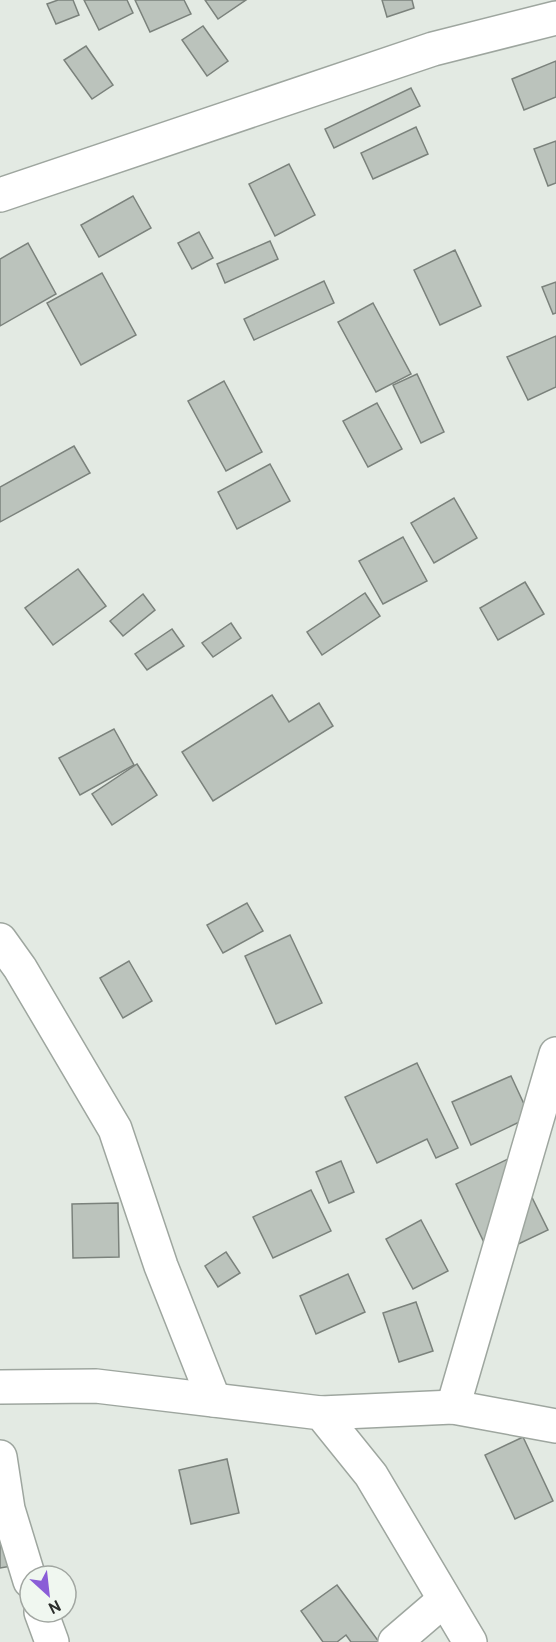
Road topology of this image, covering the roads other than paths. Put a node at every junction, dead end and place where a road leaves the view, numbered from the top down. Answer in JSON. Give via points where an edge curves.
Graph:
{"nodes":[{"id":1,"x":556,"y":18,"type":"edge"},
{"id":2,"x":0,"y":195,"type":"edge"},
{"id":3,"x":0,"y":940,"type":"edge"},
{"id":4,"x":556,"y":1054,"type":"edge"},
{"id":5,"x":0,"y":1387,"type":"edge"},
{"id":6,"x":214,"y":1400,"type":"junction"},
{"id":7,"x":453,"y":1407,"type":"junction"},
{"id":8,"x":321,"y":1413,"type":"junction"},
{"id":9,"x":556,"y":1426,"type":"edge"},
{"id":10,"x":0,"y":1457,"type":"edge"},
{"id":11,"x":25,"y":1564,"type":"edge"},
{"id":12,"x":444,"y":1600,"type":"junction"},
{"id":13,"x":45,"y":1624,"type":"edge"},
{"id":14,"x":52,"y":1642,"type":"edge"},
{"id":15,"x":395,"y":1642,"type":"edge"},
{"id":16,"x":470,"y":1642,"type":"edge"}],
"edges":[{"from":1,"to":2,"type":"street","via":[[433,49]]},
{"from":3,"to":6,"type":"street","via":[[115,1129],[161,1266]]},
{"from":4,"to":7,"type":"street"},
{"from":5,"to":6,"type":"street","via":[[96,1386]]},
{"from":6,"to":8,"type":"street"},
{"from":7,"to":8,"type":"street"},
{"from":7,"to":9,"type":"street"},
{"from":8,"to":12,"type":"street","via":[[371,1475]]},
{"from":10,"to":11,"type":"street","via":[[8,1509]]},
{"from":12,"to":15,"type":"street"},
{"from":12,"to":16,"type":"street"},
{"from":13,"to":14,"type":"street"}]}
